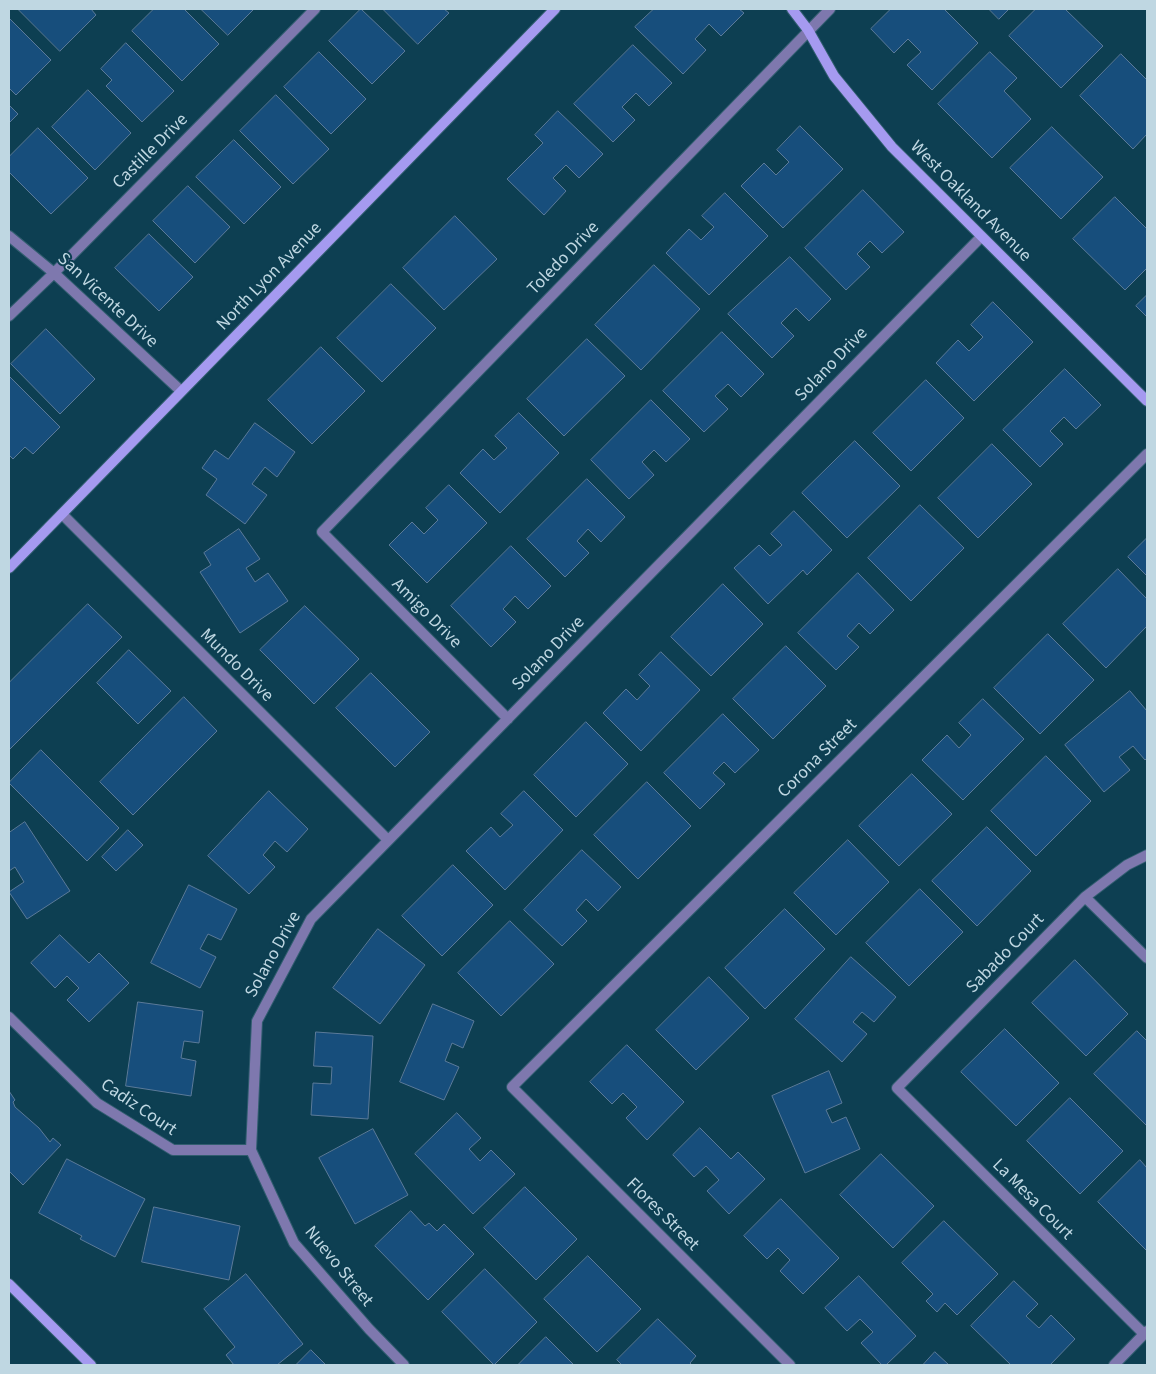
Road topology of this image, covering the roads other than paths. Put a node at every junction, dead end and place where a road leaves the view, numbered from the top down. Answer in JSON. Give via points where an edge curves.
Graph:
{"nodes":[{"id":1,"x":315,"y":9,"type":"edge"},
{"id":2,"x":555,"y":9,"type":"edge"},
{"id":3,"x":792,"y":9,"type":"edge"},
{"id":4,"x":830,"y":9,"type":"edge"},
{"id":5,"x":808,"y":30,"type":"junction"},
{"id":6,"x":9,"y":236,"type":"edge"},
{"id":7,"x":981,"y":236,"type":"junction"},
{"id":8,"x":54,"y":273,"type":"junction"},
{"id":9,"x":9,"y":316,"type":"edge"},
{"id":10,"x":181,"y":391,"type":"junction"},
{"id":11,"x":1147,"y":400,"type":"edge"},
{"id":12,"x":1147,"y":454,"type":"edge"},
{"id":13,"x":62,"y":514,"type":"junction"},
{"id":14,"x":322,"y":532,"type":"joint"},
{"id":15,"x":9,"y":568,"type":"edge"},
{"id":16,"x":508,"y":718,"type":"junction"},
{"id":17,"x":388,"y":840,"type":"junction"},
{"id":18,"x":1147,"y":855,"type":"edge"},
{"id":19,"x":1085,"y":897,"type":"junction"},
{"id":20,"x":1147,"y":958,"type":"edge"},
{"id":21,"x":9,"y":1017,"type":"edge"},
{"id":22,"x":512,"y":1087,"type":"joint"},
{"id":23,"x":897,"y":1088,"type":"joint"},
{"id":24,"x":251,"y":1150,"type":"junction"},
{"id":25,"x":9,"y":1284,"type":"edge"},
{"id":26,"x":1146,"y":1333,"type":"edge"},
{"id":27,"x":91,"y":1365,"type":"edge"},
{"id":28,"x":404,"y":1365,"type":"edge"},
{"id":29,"x":790,"y":1365,"type":"edge"},
{"id":30,"x":1114,"y":1365,"type":"edge"}],
"edges":[{"from":1,"to":8,"type":"street","name":"Castille Drive"},
{"from":2,"to":10,"type":"street","name":"North Lyon Avenue"},
{"from":3,"to":5,"type":"street","name":"West Oakland Avenue"},
{"from":4,"to":5,"type":"street","name":"Toledo Drive"},
{"from":5,"to":7,"type":"street","name":"West Oakland Avenue","via":[[834,76],[892,147]]},
{"from":5,"to":14,"type":"street","name":"Toledo Drive"},
{"from":6,"to":8,"type":"street","name":"San Vicente Drive"},
{"from":7,"to":11,"type":"street","name":"West Oakland Avenue"},
{"from":7,"to":16,"type":"street","name":"Solano Drive"},
{"from":8,"to":9,"type":"street","name":"Castille Drive"},
{"from":8,"to":10,"type":"street","name":"San Vicente Drive"},
{"from":10,"to":13,"type":"street","name":"North Lyon Avenue"},
{"from":12,"to":22,"type":"street","name":"Corona Street"},
{"from":13,"to":15,"type":"street","name":"North Lyon Avenue"},
{"from":13,"to":17,"type":"street","name":"Mundo Drive"},
{"from":14,"to":16,"type":"street","name":"Amigo Drive"},
{"from":16,"to":17,"type":"street","name":"Solano Drive"},
{"from":17,"to":24,"type":"street","name":"Solano Drive","via":[[311,919],[257,1021]]},
{"from":18,"to":19,"type":"street","name":"Sabado Court","via":[[1126,865]]},
{"from":19,"to":20,"type":"street"},
{"from":19,"to":23,"type":"street","name":"Sabado Court"},
{"from":21,"to":24,"type":"street","name":"Cadiz Court","via":[[97,1103],[173,1150]]},
{"from":22,"to":29,"type":"street","name":"Flores Street"},
{"from":23,"to":26,"type":"street","name":"La Mesa Court"},
{"from":24,"to":28,"type":"street","name":"Nuevo Street","via":[[294,1243],[368,1329]]},
{"from":25,"to":27,"type":"street"},
{"from":26,"to":30,"type":"street"}]}
